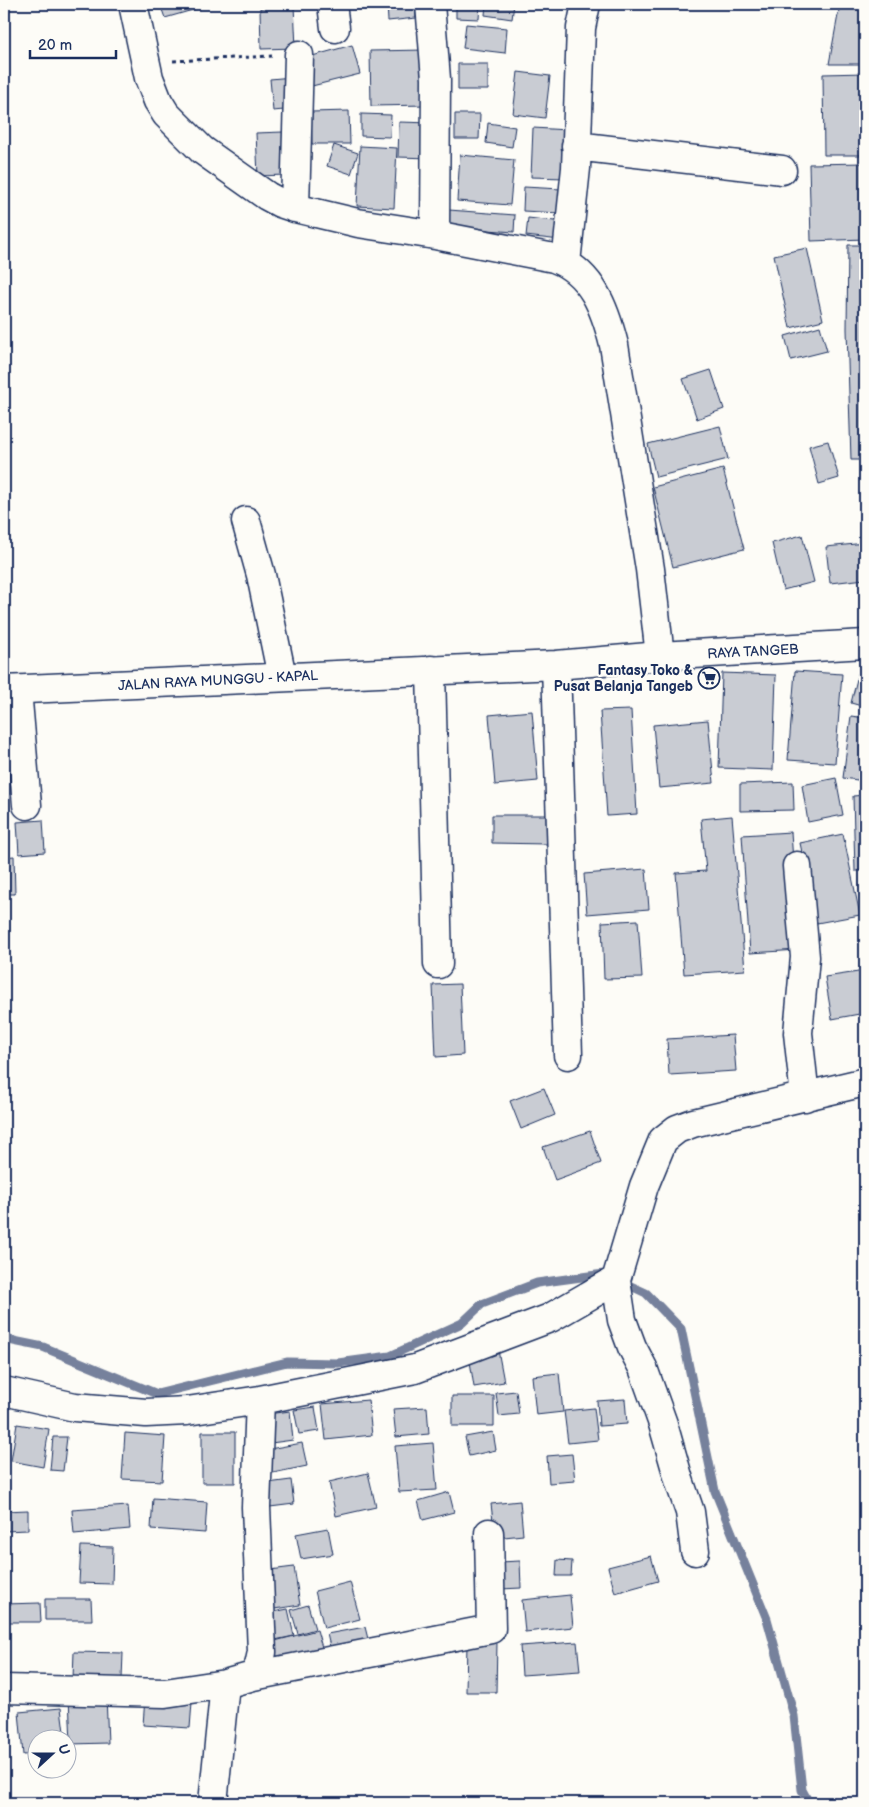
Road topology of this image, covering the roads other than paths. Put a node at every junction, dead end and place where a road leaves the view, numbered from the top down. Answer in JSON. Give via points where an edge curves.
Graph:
{"nodes":[{"id":1,"x":133,"y":4,"type":"edge"},
{"id":2,"x":430,"y":4,"type":"edge"},
{"id":3,"x":586,"y":4,"type":"edge"},
{"id":4,"x":299,"y":55,"type":"road end"},
{"id":5,"x":576,"y":146,"type":"junction"},
{"id":6,"x":782,"y":170,"type":"dead end"},
{"id":7,"x":295,"y":208,"type":"junction"},
{"id":8,"x":435,"y":235,"type":"junction"},
{"id":9,"x":566,"y":263,"type":"junction"},
{"id":10,"x":246,"y":520,"type":"dead end"},
{"id":11,"x":865,"y":644,"type":"edge"},
{"id":12,"x":660,"y":656,"type":"junction"},
{"id":13,"x":556,"y":665,"type":"junction"},
{"id":14,"x":431,"y":670,"type":"junction"},
{"id":15,"x":282,"y":677,"type":"junction"},
{"id":16,"x":10,"y":690,"type":"edge"},
{"id":17,"x":27,"y":805,"type":"dead end"},
{"id":18,"x":797,"y":866,"type":"dead end"},
{"id":19,"x":438,"y":964,"type":"dead end"},
{"id":20,"x":568,"y":1056,"type":"dead end"},
{"id":21,"x":865,"y":1082,"type":"edge"},
{"id":22,"x":805,"y":1096,"type":"junction"},
{"id":23,"x":616,"y":1280,"type":"junction"},
{"id":24,"x":4,"y":1391,"type":"edge"},
{"id":25,"x":260,"y":1400,"type":"junction"},
{"id":26,"x":489,"y":1533,"type":"dead end"},
{"id":27,"x":696,"y":1551,"type":"dead end"},
{"id":28,"x":253,"y":1676,"type":"junction"},
{"id":29,"x":225,"y":1684,"type":"junction"},
{"id":30,"x":4,"y":1689,"type":"edge"},
{"id":31,"x":213,"y":1803,"type":"edge"}],
"edges":[{"from":1,"to":7,"type":"street","via":[[149,78],[166,114],[223,166],[267,196]]},
{"from":2,"to":8,"type":"street","via":[[436,79]]},
{"from":3,"to":5,"type":"street","via":[[581,28]]},
{"from":4,"to":7,"type":"street"},
{"from":5,"to":6,"type":"street"},
{"from":5,"to":9,"type":"street"},
{"from":7,"to":8,"type":"street","via":[[358,223]]},
{"from":8,"to":9,"type":"street"},
{"from":9,"to":12,"type":"street","via":[[586,278],[608,321],[650,569]]},
{"from":10,"to":15,"type":"street"},
{"from":11,"to":12,"type":"street","name":"RAYA TANGEB"},
{"from":12,"to":13,"type":"street","name":"RAYA TANGEB"},
{"from":13,"to":14,"type":"street","name":"RAYA TANGEB"},
{"from":13,"to":20,"type":"street"},
{"from":14,"to":15,"type":"street","name":"JALAN RAYA MUNGGU - KAPAL"},
{"from":14,"to":19,"type":"street"},
{"from":15,"to":16,"type":"street","name":"JALAN RAYA MUNGGU - KAPAL"},
{"from":16,"to":17,"type":"street"},
{"from":18,"to":22,"type":"street","via":[[805,957],[798,1033]]},
{"from":21,"to":22,"type":"street"},
{"from":22,"to":23,"type":"street","via":[[693,1123],[677,1129],[664,1140],[644,1186]]},
{"from":23,"to":25,"type":"street","via":[[550,1318],[415,1369]]},
{"from":23,"to":27,"type":"street","via":[[622,1320],[660,1415],[690,1512]]},
{"from":24,"to":25,"type":"street","via":[[75,1407],[146,1413],[187,1411]]},
{"from":25,"to":28,"type":"street","via":[[256,1507],[262,1652]]},
{"from":26,"to":28,"type":"street","via":[[491,1629]]},
{"from":28,"to":29,"type":"street"},
{"from":29,"to":30,"type":"street","via":[[165,1693]]},
{"from":29,"to":31,"type":"street"}]}
